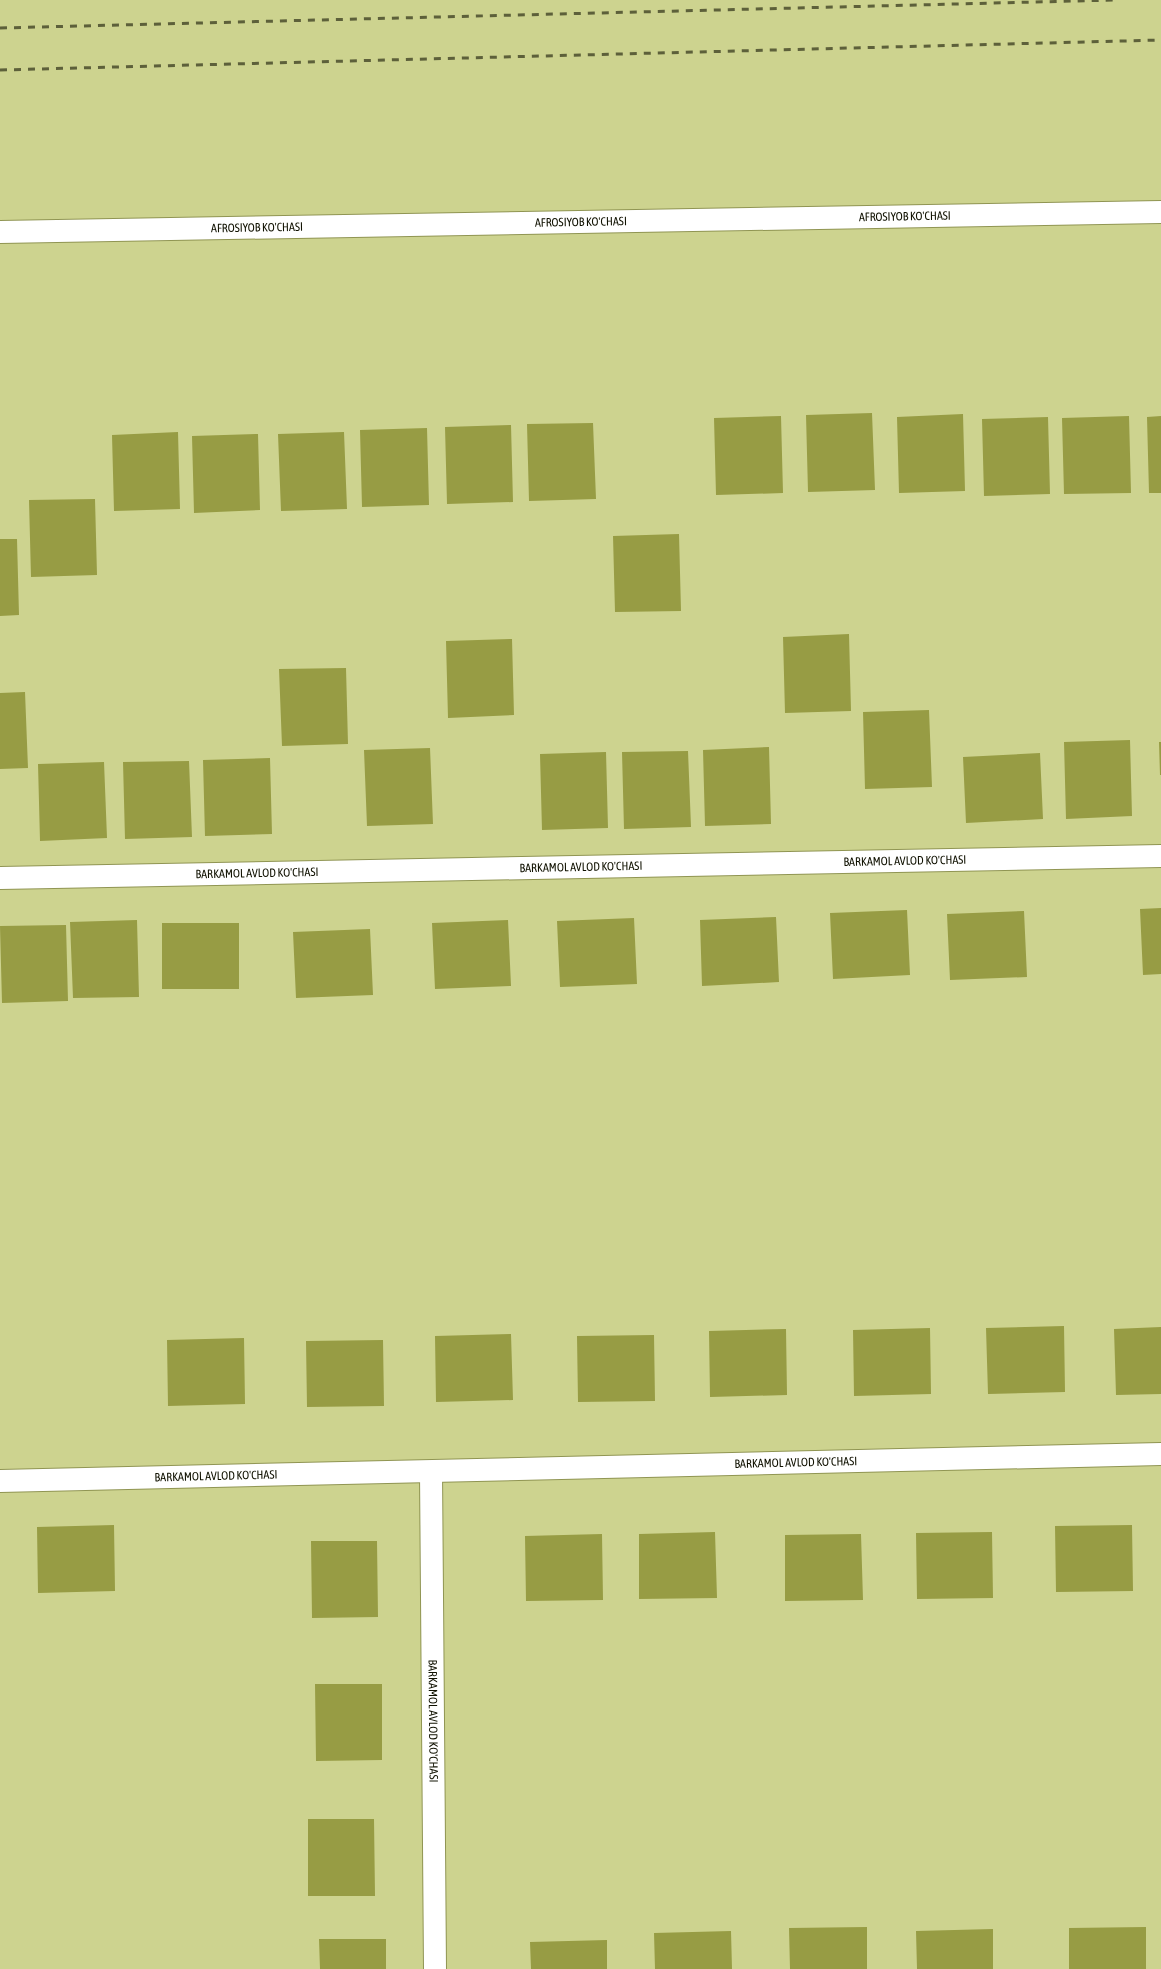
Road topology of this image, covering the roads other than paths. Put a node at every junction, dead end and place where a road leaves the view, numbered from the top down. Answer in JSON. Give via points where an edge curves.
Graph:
{"nodes":[{"id":1,"x":1161,"y":212,"type":"edge"},
{"id":2,"x":0,"y":232,"type":"edge"},
{"id":3,"x":1161,"y":856,"type":"edge"},
{"id":4,"x":0,"y":878,"type":"edge"},
{"id":5,"x":1161,"y":1454,"type":"edge"},
{"id":6,"x":431,"y":1472,"type":"junction"},
{"id":7,"x":0,"y":1481,"type":"edge"},
{"id":8,"x":436,"y":1969,"type":"edge"}],
"edges":[{"from":1,"to":2,"type":"street","name":"AFROSIYOB KO'CHASI"},
{"from":3,"to":4,"type":"street","name":"BARKAMOL AVLOD KO'CHASI"},
{"from":5,"to":6,"type":"street","name":"BARKAMOL AVLOD KO'CHASI"},
{"from":6,"to":7,"type":"street","name":"BARKAMOL AVLOD KO'CHASI"},
{"from":6,"to":8,"type":"street","name":"BARKAMOL AVLOD KO'CHASI"}]}
